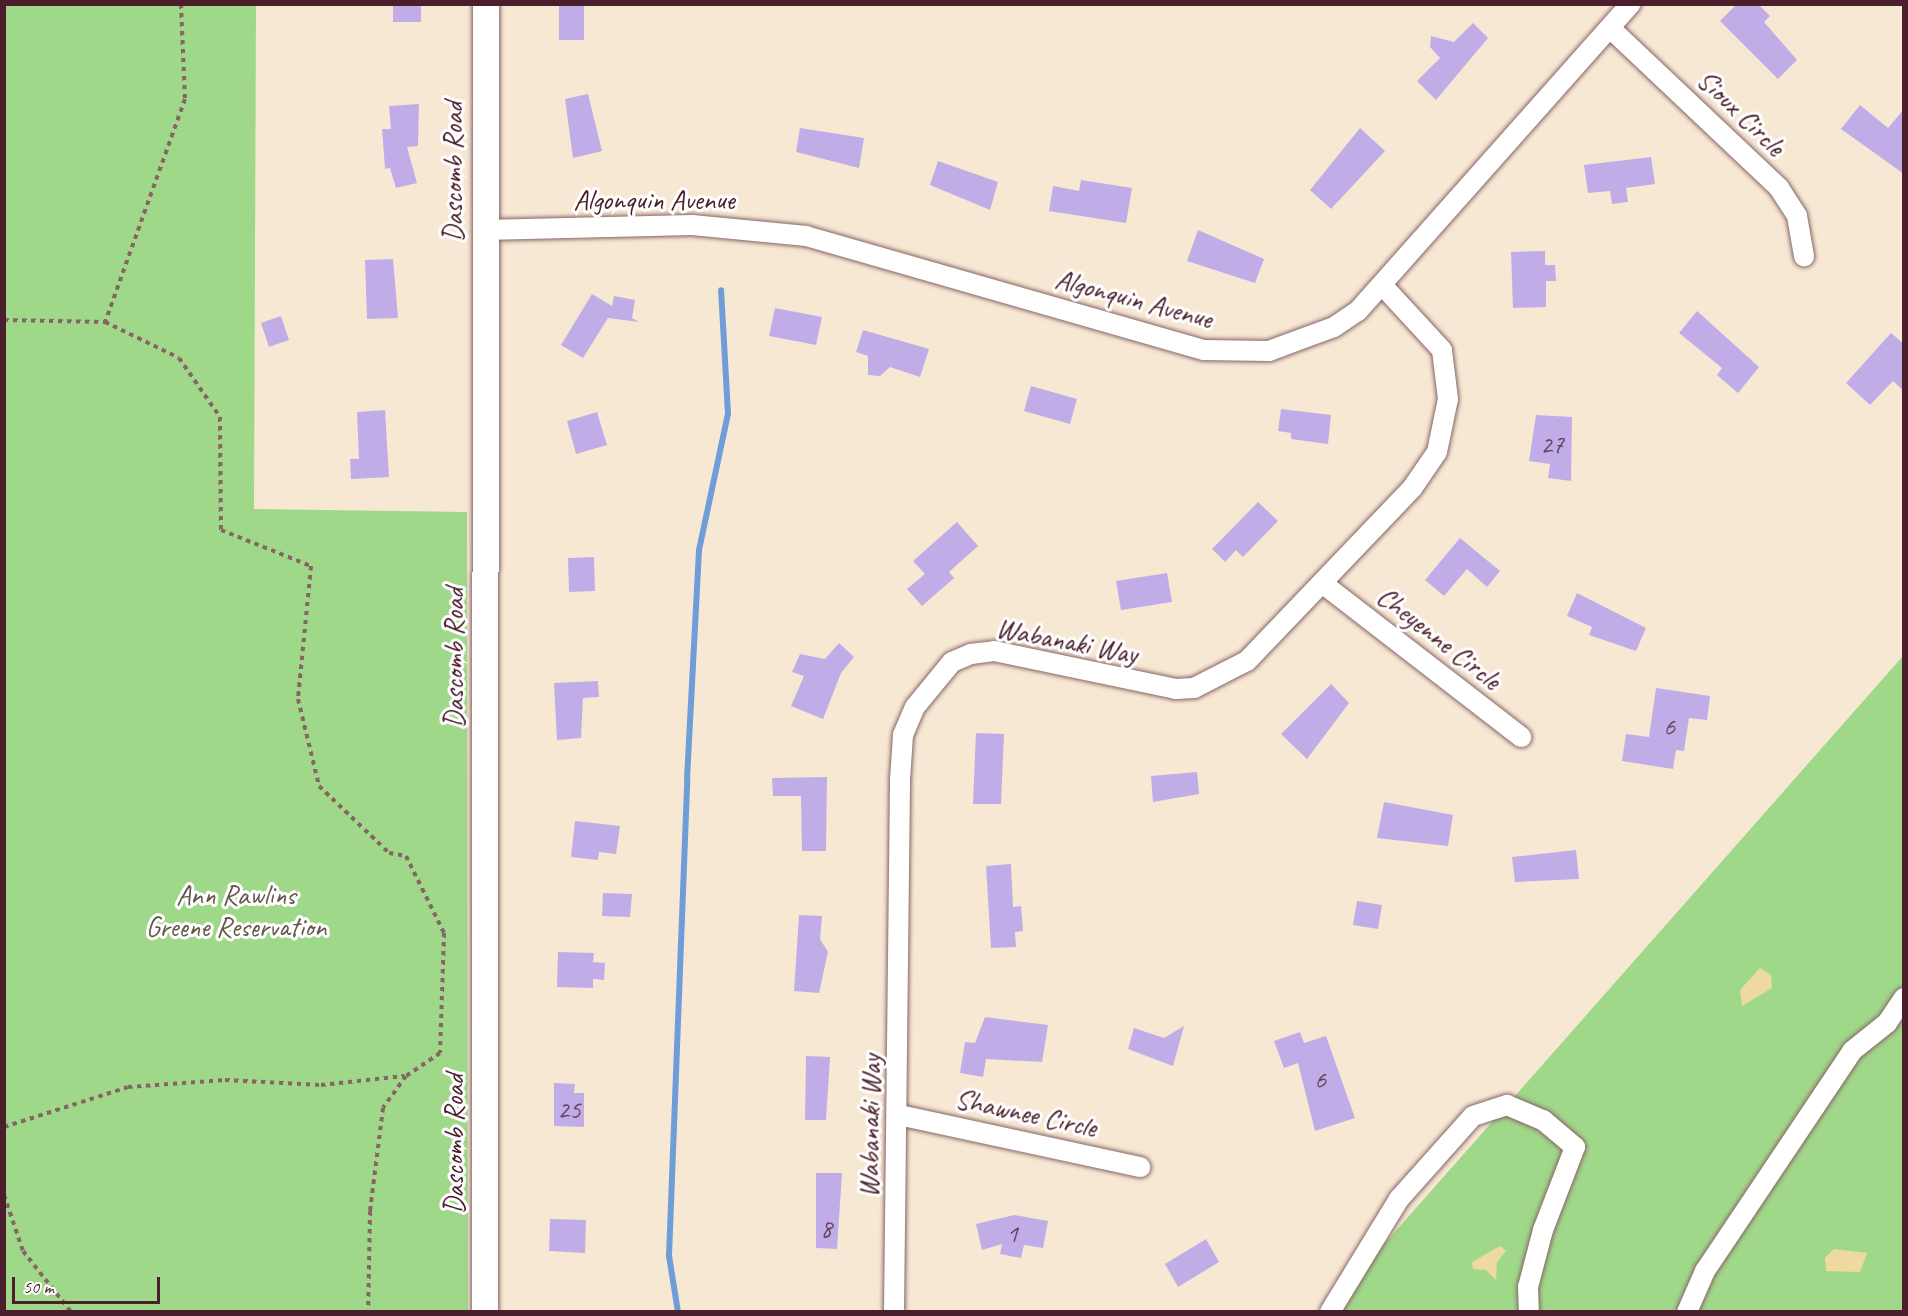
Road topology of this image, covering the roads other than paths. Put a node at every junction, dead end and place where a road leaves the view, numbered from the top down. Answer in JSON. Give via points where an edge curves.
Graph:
{"nodes":[{"id":1,"x":486,"y":4,"type":"edge"},
{"id":2,"x":1631,"y":4,"type":"edge"},
{"id":3,"x":1610,"y":28,"type":"junction"},
{"id":4,"x":484,"y":230,"type":"junction"},
{"id":5,"x":1804,"y":256,"type":"dead end"},
{"id":6,"x":1382,"y":285,"type":"junction"},
{"id":7,"x":1322,"y":583,"type":"junction"},
{"id":8,"x":1521,"y":737,"type":"dead end"},
{"id":9,"x":1904,"y":998,"type":"edge"},
{"id":10,"x":899,"y":1114,"type":"junction"},
{"id":11,"x":1140,"y":1167,"type":"dead end"},
{"id":12,"x":485,"y":1311,"type":"edge"},
{"id":13,"x":894,"y":1311,"type":"edge"},
{"id":14,"x":1330,"y":1311,"type":"edge"},
{"id":15,"x":1529,"y":1311,"type":"edge"},
{"id":16,"x":1687,"y":1311,"type":"edge"}],
"edges":[{"from":1,"to":4,"type":"main road","name":"Dascomb Road"},
{"from":2,"to":3,"type":"street","name":"Algonquin Avenue"},
{"from":3,"to":5,"type":"street","name":"Sioux Circle","via":[[1779,188],[1797,216]]},
{"from":3,"to":6,"type":"street","name":"Algonquin Avenue"},
{"from":4,"to":6,"type":"street","name":"Algonquin Avenue","via":[[692,225],[806,236],[1170,342],[1242,355],[1297,343],[1334,327]]},
{"from":4,"to":12,"type":"main road","name":"Dascomb Road"},
{"from":6,"to":7,"type":"street","name":"Wabanaki Way","via":[[1442,350],[1448,375],[1445,428],[1413,487]]},
{"from":7,"to":8,"type":"street","name":"Cheyenne Circle"},
{"from":7,"to":10,"type":"street","name":"Wabanaki Way","via":[[1247,661],[1194,688],[1155,687],[994,651],[952,662],[934,680],[903,735]]},
{"from":9,"to":16,"type":"street","via":[[1887,1023],[1852,1051],[1705,1271]]},
{"from":10,"to":11,"type":"street","name":"Shawnee Circle"},
{"from":10,"to":13,"type":"street","name":"Wabanaki Way"},
{"from":14,"to":15,"type":"street","via":[[1399,1199],[1473,1116],[1507,1105],[1543,1120],[1575,1147],[1543,1230],[1528,1287]]}]}
